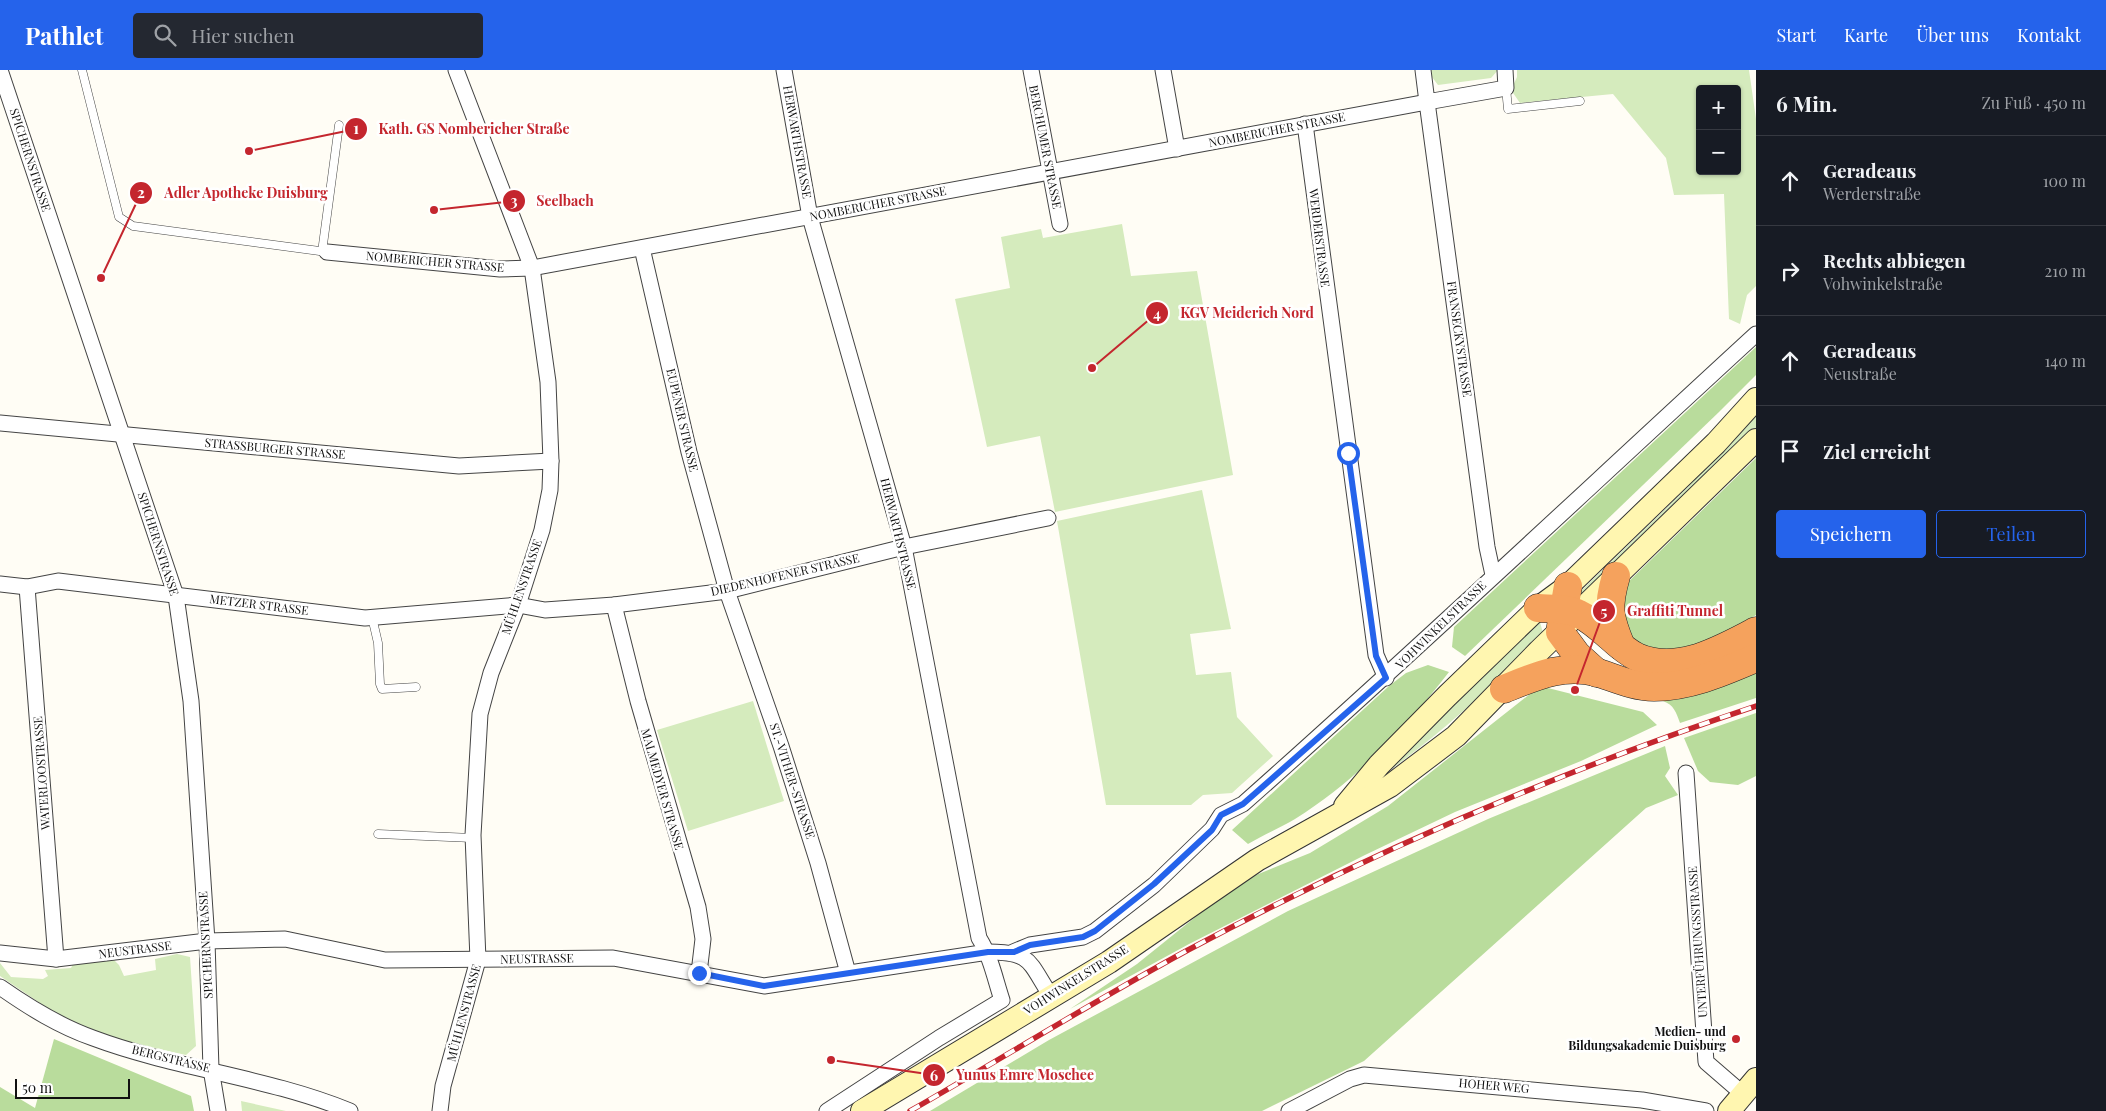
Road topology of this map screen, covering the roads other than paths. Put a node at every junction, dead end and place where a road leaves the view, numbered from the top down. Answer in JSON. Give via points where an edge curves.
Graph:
{"nodes":[{"id":1,"x":0,"y":70,"type":"edge"},
{"id":2,"x":82,"y":70,"type":"edge"},
{"id":3,"x":456,"y":70,"type":"edge"},
{"id":4,"x":784,"y":70,"type":"edge"},
{"id":5,"x":1030,"y":70,"type":"edge"},
{"id":6,"x":1163,"y":70,"type":"edge"},
{"id":7,"x":1423,"y":70,"type":"edge"},
{"id":8,"x":1505,"y":70,"type":"edge"},
{"id":9,"x":1506,"y":88,"type":"junction"},
{"id":10,"x":1580,"y":101,"type":"dead end"},
{"id":11,"x":1427,"y":102,"type":"junction"},
{"id":12,"x":1304,"y":124,"type":"junction"},
{"id":13,"x":339,"y":125,"type":"dead end"},
{"id":14,"x":1177,"y":149,"type":"junction"},
{"id":15,"x":1050,"y":172,"type":"junction"},
{"id":16,"x":810,"y":217,"type":"junction"},
{"id":17,"x":1060,"y":224,"type":"dead end"},
{"id":18,"x":642,"y":248,"type":"junction"},
{"id":19,"x":325,"y":252,"type":"junction"},
{"id":20,"x":532,"y":268,"type":"junction"},
{"id":21,"x":1756,"y":334,"type":"edge"},
{"id":22,"x":1756,"y":399,"type":"edge"},
{"id":23,"x":0,"y":423,"type":"edge"},
{"id":24,"x":123,"y":435,"type":"junction"},
{"id":25,"x":1756,"y":440,"type":"edge"},
{"id":26,"x":551,"y":461,"type":"junction"},
{"id":27,"x":1048,"y":518,"type":"dead end"},
{"id":28,"x":904,"y":547,"type":"junction"},
{"id":29,"x":1493,"y":575,"type":"junction"},
{"id":30,"x":1616,"y":576,"type":"junction"},
{"id":31,"x":0,"y":584,"type":"edge"},
{"id":32,"x":27,"y":587,"type":"junction"},
{"id":33,"x":727,"y":591,"type":"junction"},
{"id":34,"x":176,"y":596,"type":"junction"},
{"id":35,"x":614,"y":604,"type":"junction"},
{"id":36,"x":518,"y":605,"type":"junction"},
{"id":37,"x":1561,"y":610,"type":"junction"},
{"id":38,"x":372,"y":617,"type":"junction"},
{"id":39,"x":1756,"y":631,"type":"edge"},
{"id":40,"x":1622,"y":646,"type":"junction"},
{"id":41,"x":1756,"y":658,"type":"edge"},
{"id":42,"x":1597,"y":673,"type":"junction"},
{"id":43,"x":1386,"y":678,"type":"junction"},
{"id":44,"x":416,"y":687,"type":"dead end"},
{"id":45,"x":1504,"y":689,"type":"junction"},
{"id":46,"x":1686,"y":774,"type":"dead end"},
{"id":47,"x":1338,"y":814,"type":"junction"},
{"id":48,"x":378,"y":834,"type":"dead end"},
{"id":49,"x":473,"y":838,"type":"junction"},
{"id":50,"x":207,"y":941,"type":"junction"},
{"id":51,"x":988,"y":952,"type":"junction"},
{"id":52,"x":1014,"y":952,"type":"junction"},
{"id":53,"x":0,"y":953,"type":"edge"},
{"id":54,"x":56,"y":959,"type":"junction"},
{"id":55,"x":478,"y":960,"type":"junction"},
{"id":56,"x":699,"y":973,"type":"junction"},
{"id":57,"x":848,"y":973,"type":"junction"},
{"id":58,"x":0,"y":987,"type":"edge"},
{"id":59,"x":1051,"y":996,"type":"junction"},
{"id":60,"x":211,"y":1070,"type":"junction"},
{"id":61,"x":1743,"y":1095,"type":"edge"},
{"id":62,"x":218,"y":1111,"type":"edge"},
{"id":63,"x":350,"y":1111,"type":"edge"},
{"id":64,"x":440,"y":1111,"type":"edge"},
{"id":65,"x":827,"y":1111,"type":"edge"},
{"id":66,"x":862,"y":1111,"type":"edge"},
{"id":67,"x":1289,"y":1111,"type":"edge"},
{"id":68,"x":1706,"y":1111,"type":"edge"}],
"edges":[{"from":1,"to":24,"type":"street","name":"SPICHERNSTRASSE"},
{"from":2,"to":19,"type":"lane","via":[[119,217],[133,226]]},
{"from":3,"to":20,"type":"street","name":"MÜHLENSTRASSE"},
{"from":4,"to":16,"type":"street","name":"HERWARTHSTRASSE"},
{"from":5,"to":15,"type":"street","name":"BERCHUMER STRASSE"},
{"from":6,"to":14,"type":"street"},
{"from":7,"to":11,"type":"street","name":"FRANSECKYSTRASSE"},
{"from":8,"to":9,"type":"street"},
{"from":9,"to":10,"type":"lane","via":[[1508,109]]},
{"from":9,"to":11,"type":"street","name":"NOMBERICHER STRASSE"},
{"from":11,"to":12,"type":"street","name":"NOMBERICHER STRASSE"},
{"from":11,"to":29,"type":"street","name":"FRANSECKYSTRASSE"},
{"from":12,"to":14,"type":"street","name":"NOMBERICHER STRASSE"},
{"from":12,"to":43,"type":"street","name":"WERDERSTRASSE","via":[[1376,656]]},
{"from":13,"to":19,"type":"lane"},
{"from":14,"to":15,"type":"street","name":"NOMBERICHER STRASSE"},
{"from":15,"to":16,"type":"street","name":"NOMBERICHER STRASSE"},
{"from":15,"to":17,"type":"street","name":"BERCHUMER STRASSE"},
{"from":16,"to":18,"type":"street","name":"NOMBERICHER STRASSE"},
{"from":16,"to":28,"type":"street","name":"HERWARTHSTRASSE"},
{"from":18,"to":20,"type":"street","name":"NOMBERICHER STRASSE"},
{"from":18,"to":33,"type":"street","name":"EUPENER STRASSE","via":[[689,452]]},
{"from":19,"to":20,"type":"street","name":"NOMBERICHER STRASSE","via":[[500,269]]},
{"from":20,"to":26,"type":"street","name":"MÜHLENSTRASSE","via":[[548,382]]},
{"from":21,"to":29,"type":"street","name":"VOHWINKELSTRASSE"},
{"from":22,"to":37,"type":"main road","name":"VOHWINKELSTRASSE"},
{"from":23,"to":24,"type":"street","name":"STRASSBURGER STRASSE"},
{"from":24,"to":26,"type":"street","name":"STRASSBURGER STRASSE","via":[[459,466]]},
{"from":24,"to":34,"type":"street","name":"SPICHERNSTRASSE"},
{"from":25,"to":30,"type":"main road","name":"VOHWINKELSTRASSE"},
{"from":26,"to":36,"type":"street","name":"MÜHLENSTRASSE","via":[[550,490],[542,530]]},
{"from":27,"to":28,"type":"street","name":"DIEDENHOFENER STRASSE"},
{"from":28,"to":33,"type":"street","name":"DIEDENHOFENER STRASSE"},
{"from":28,"to":51,"type":"street","name":"HERWARTHSTRASSE","via":[[979,938]]},
{"from":29,"to":43,"type":"street","name":"VOHWINKELSTRASSE"},
{"from":30,"to":37,"type":"main road","name":"VOHWINKELSTRASSE"},
{"from":30,"to":40,"type":"highway","via":[[1610,617]]},
{"from":31,"to":32,"type":"street","name":"METZER STRASSE"},
{"from":32,"to":34,"type":"street","name":"METZER STRASSE","via":[[58,581]]},
{"from":32,"to":54,"type":"street","name":"WATERLOOSTRASSE"},
{"from":33,"to":35,"type":"street","name":"DIEDENHOFENER STRASSE"},
{"from":33,"to":57,"type":"street","name":"ST.-VITHER-STRASSE","via":[[816,854]]},
{"from":34,"to":38,"type":"street","name":"METZER STRASSE"},
{"from":34,"to":50,"type":"street","name":"SPICHERNSTRASSE","via":[[191,701]]},
{"from":35,"to":36,"type":"street","name":"DIEDENHOFENER STRASSE","via":[[545,610]]},
{"from":35,"to":56,"type":"street","name":"MALMEDYER STRASSE","via":[[638,701],[698,908],[703,939]]},
{"from":36,"to":38,"type":"street","name":"METZER STRASSE"},
{"from":36,"to":49,"type":"street","name":"MÜHLENSTRASSE","via":[[491,673],[480,714]]},
{"from":37,"to":40,"type":"highway"},
{"from":37,"to":42,"type":"highway","via":[[1577,656]]},
{"from":37,"to":45,"type":"main road","name":"VOHWINKELSTRASSE"},
{"from":37,"to":47,"type":"main road","name":"VOHWINKELSTRASSE","via":[[1379,764]]},
{"from":38,"to":44,"type":"lane","via":[[382,689]]},
{"from":39,"to":40,"type":"highway","via":[[1702,657],[1679,662],[1657,663]]},
{"from":41,"to":42,"type":"highway","via":[[1715,676],[1679,686],[1652,687]]},
{"from":42,"to":45,"type":"highway","via":[[1550,670]]},
{"from":43,"to":52,"type":"street","name":"VOHWINKELSTRASSE","via":[[1243,804],[1221,815],[1212,830],[1101,928],[1083,937],[1030,945]]},
{"from":45,"to":47,"type":"main road","name":"VOHWINKELSTRASSE","via":[[1449,741],[1390,786]]},
{"from":46,"to":61,"type":"street","name":"UNTERFÜHRUNGSSTRASSE","via":[[1706,1062]]},
{"from":47,"to":59,"type":"main road","name":"VOHWINKELSTRASSE","via":[[1257,860],[1109,962]]},
{"from":48,"to":49,"type":"lane"},
{"from":49,"to":55,"type":"street","name":"MÜHLENSTRASSE"},
{"from":50,"to":54,"type":"street","name":"NEUSTRASSE"},
{"from":50,"to":55,"type":"street","name":"NEUSTRASSE","via":[[285,939],[385,960]]},
{"from":50,"to":60,"type":"street","name":"SPICHERNSTRASSE"},
{"from":51,"to":52,"type":"street","name":"NEUSTRASSE"},
{"from":51,"to":57,"type":"street","name":"NEUSTRASSE"},
{"from":51,"to":65,"type":"street","name":"HERWARTHSTRASSE","via":[[1002,1000]]},
{"from":52,"to":59,"type":"street","via":[[1029,962]]},
{"from":53,"to":54,"type":"street","name":"NEUSTRASSE"},
{"from":55,"to":56,"type":"street","name":"NEUSTRASSE","via":[[613,958]]},
{"from":55,"to":64,"type":"street","name":"MÜHLENSTRASSE","via":[[443,1086]]},
{"from":56,"to":57,"type":"street","name":"NEUSTRASSE","via":[[764,986]]},
{"from":58,"to":60,"type":"street","name":"BERGSTRASSE","via":[[40,1015],[94,1038]]},
{"from":59,"to":66,"type":"main road","name":"VOHWINKELSTRASSE"},
{"from":60,"to":62,"type":"street","name":"SPICHERNSTRASSE"},
{"from":60,"to":63,"type":"street","name":"BERGSTRASSE","via":[[270,1084]]},
{"from":67,"to":68,"type":"street","name":"HOHER WEG","via":[[1364,1075],[1642,1100]]}]}
